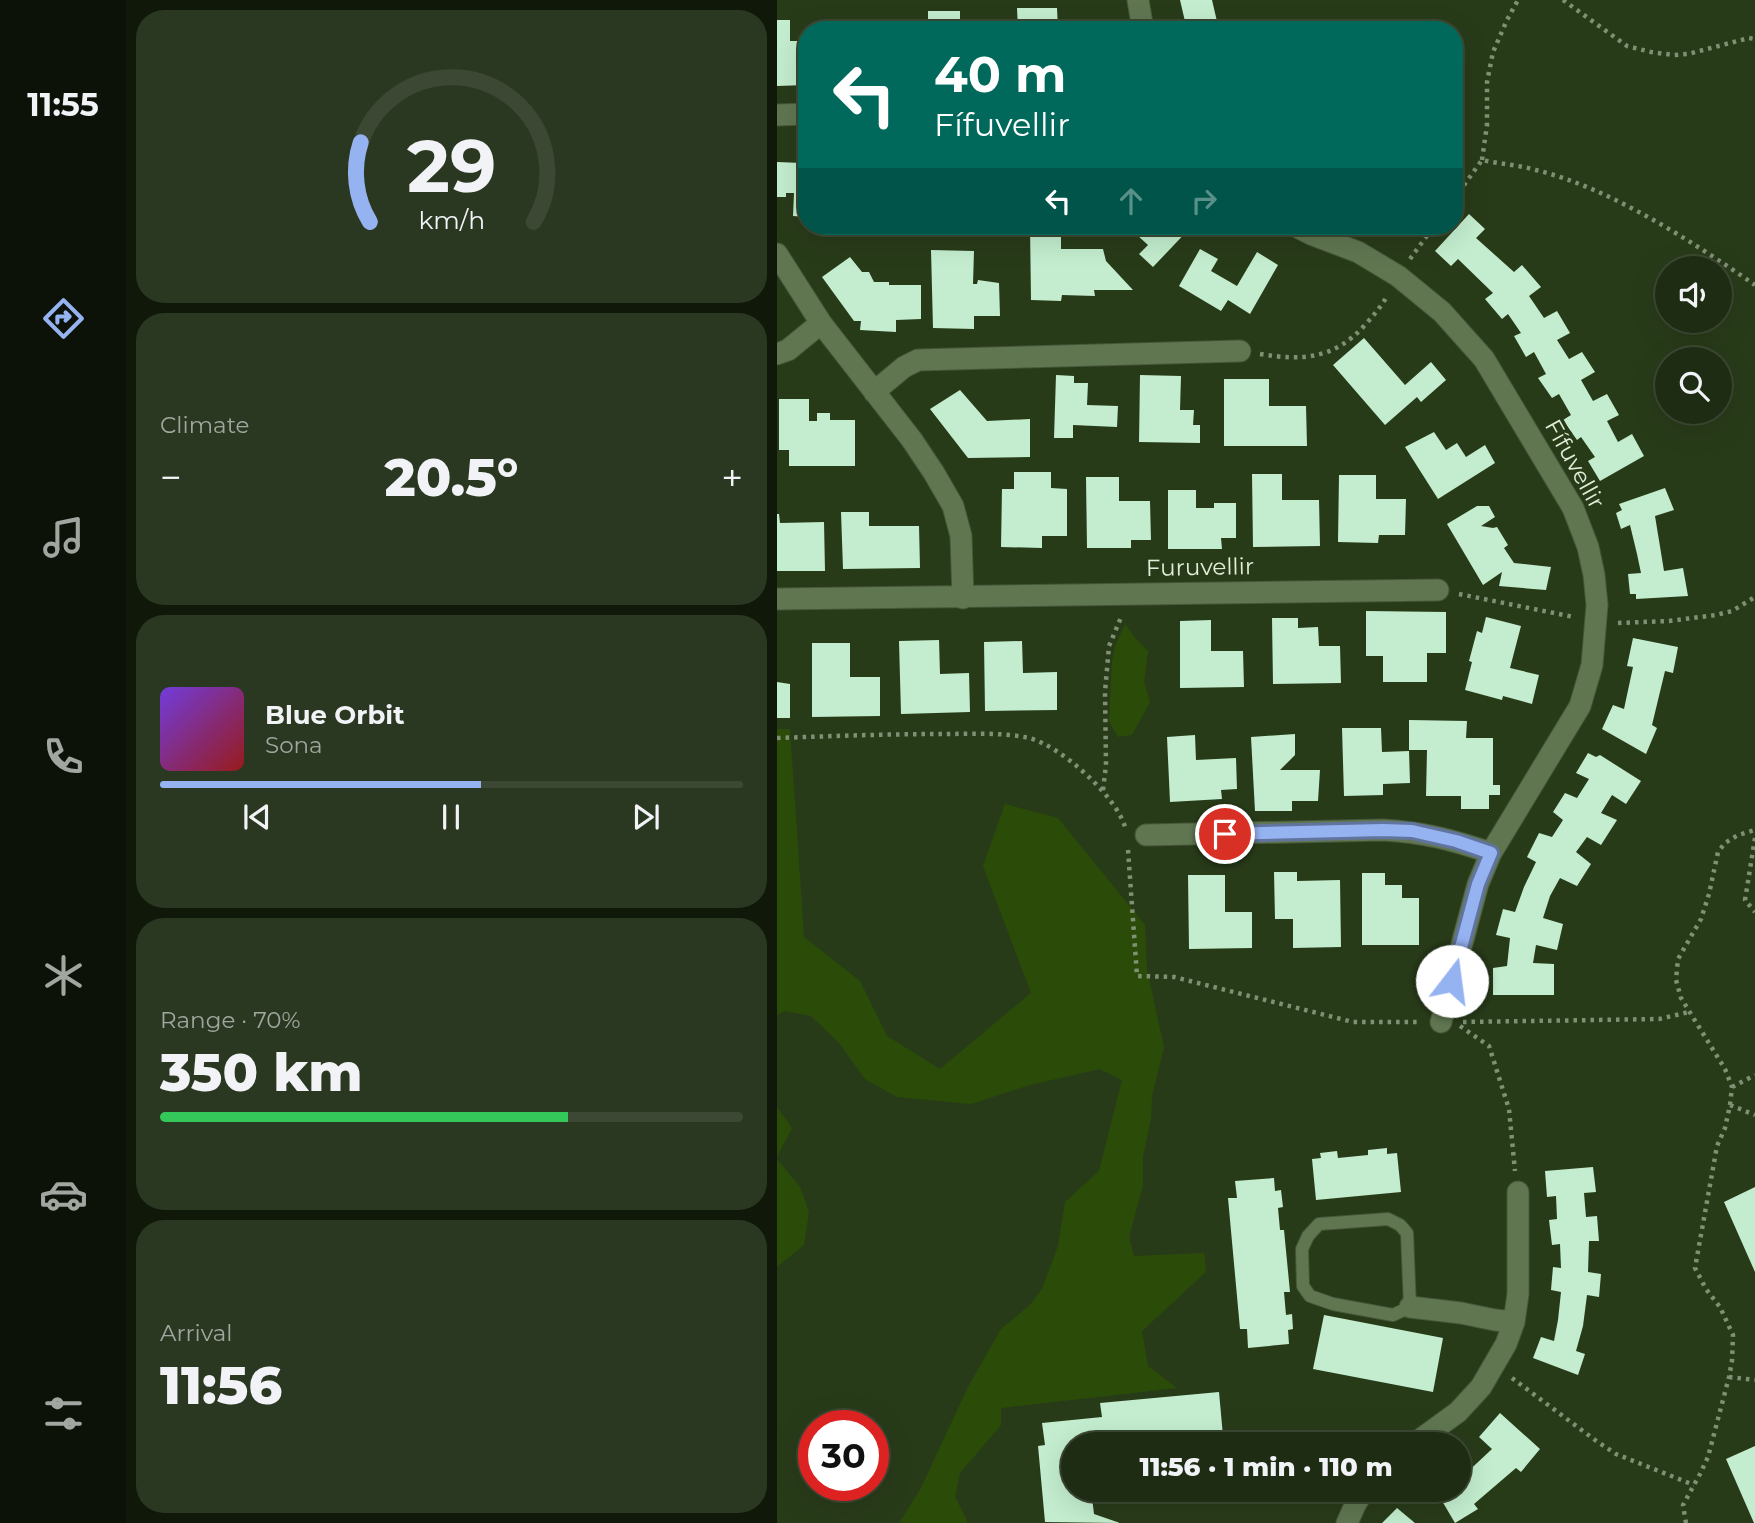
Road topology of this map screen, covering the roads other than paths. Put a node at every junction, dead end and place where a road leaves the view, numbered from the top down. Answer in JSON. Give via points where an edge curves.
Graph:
{"nodes":[{"id":1,"x":1138,"y":0,"type":"edge"},
{"id":2,"x":1142,"y":21,"type":"edge"},
{"id":3,"x":798,"y":114,"type":"edge"},
{"id":4,"x":777,"y":115,"type":"edge"},
{"id":5,"x":1313,"y":235,"type":"edge"},
{"id":6,"x":777,"y":254,"type":"edge"},
{"id":7,"x":821,"y":323,"type":"junction"},
{"id":8,"x":1240,"y":351,"type":"road end"},
{"id":9,"x":777,"y":354,"type":"edge"},
{"id":10,"x":874,"y":392,"type":"junction"},
{"id":11,"x":1438,"y":590,"type":"dead end"},
{"id":12,"x":963,"y":598,"type":"junction"},
{"id":13,"x":777,"y":599,"type":"edge"},
{"id":14,"x":1133,"y":838,"type":"road end"},
{"id":15,"x":1491,"y":853,"type":"junction"},
{"id":16,"x":1441,"y":1022,"type":"road end"},
{"id":17,"x":1518,"y":1192,"type":"road end"},
{"id":18,"x":1410,"y":1307,"type":"junction"},
{"id":19,"x":1514,"y":1322,"type":"junction"},
{"id":20,"x":1430,"y":1432,"type":"edge"},
{"id":21,"x":1357,"y":1502,"type":"edge"},
{"id":22,"x":1347,"y":1523,"type":"edge"}],
"edges":[{"from":1,"to":2,"type":"street"},
{"from":3,"to":4,"type":"street"},
{"from":5,"to":15,"type":"street","name":"Fífuvellir","via":[[1358,252],[1398,275],[1442,312],[1483,359],[1573,508],[1588,547],[1597,605],[1592,665],[1580,706]]},
{"from":6,"to":7,"type":"street"},
{"from":7,"to":9,"type":"street"},
{"from":7,"to":10,"type":"street"},
{"from":8,"to":10,"type":"street","via":[[918,360]]},
{"from":10,"to":12,"type":"street","via":[[912,440],[953,506],[961,536]]},
{"from":11,"to":12,"type":"street","name":"Furuvellir"},
{"from":12,"to":13,"type":"street","name":"Furuvellir"},
{"from":14,"to":15,"type":"street","via":[[1412,831]]},
{"from":15,"to":16,"type":"street","name":"Fífuvellir","via":[[1478,884]]},
{"from":17,"to":19,"type":"street"},
{"from":18,"to":18,"type":"lane","via":[[1393,1315],[1310,1296],[1303,1286],[1302,1261],[1308,1236],[1319,1224],[1388,1219],[1400,1225],[1407,1233]]},
{"from":18,"to":19,"type":"street"},
{"from":19,"to":20,"type":"street","via":[[1481,1387]]},
{"from":21,"to":22,"type":"street"}]}
